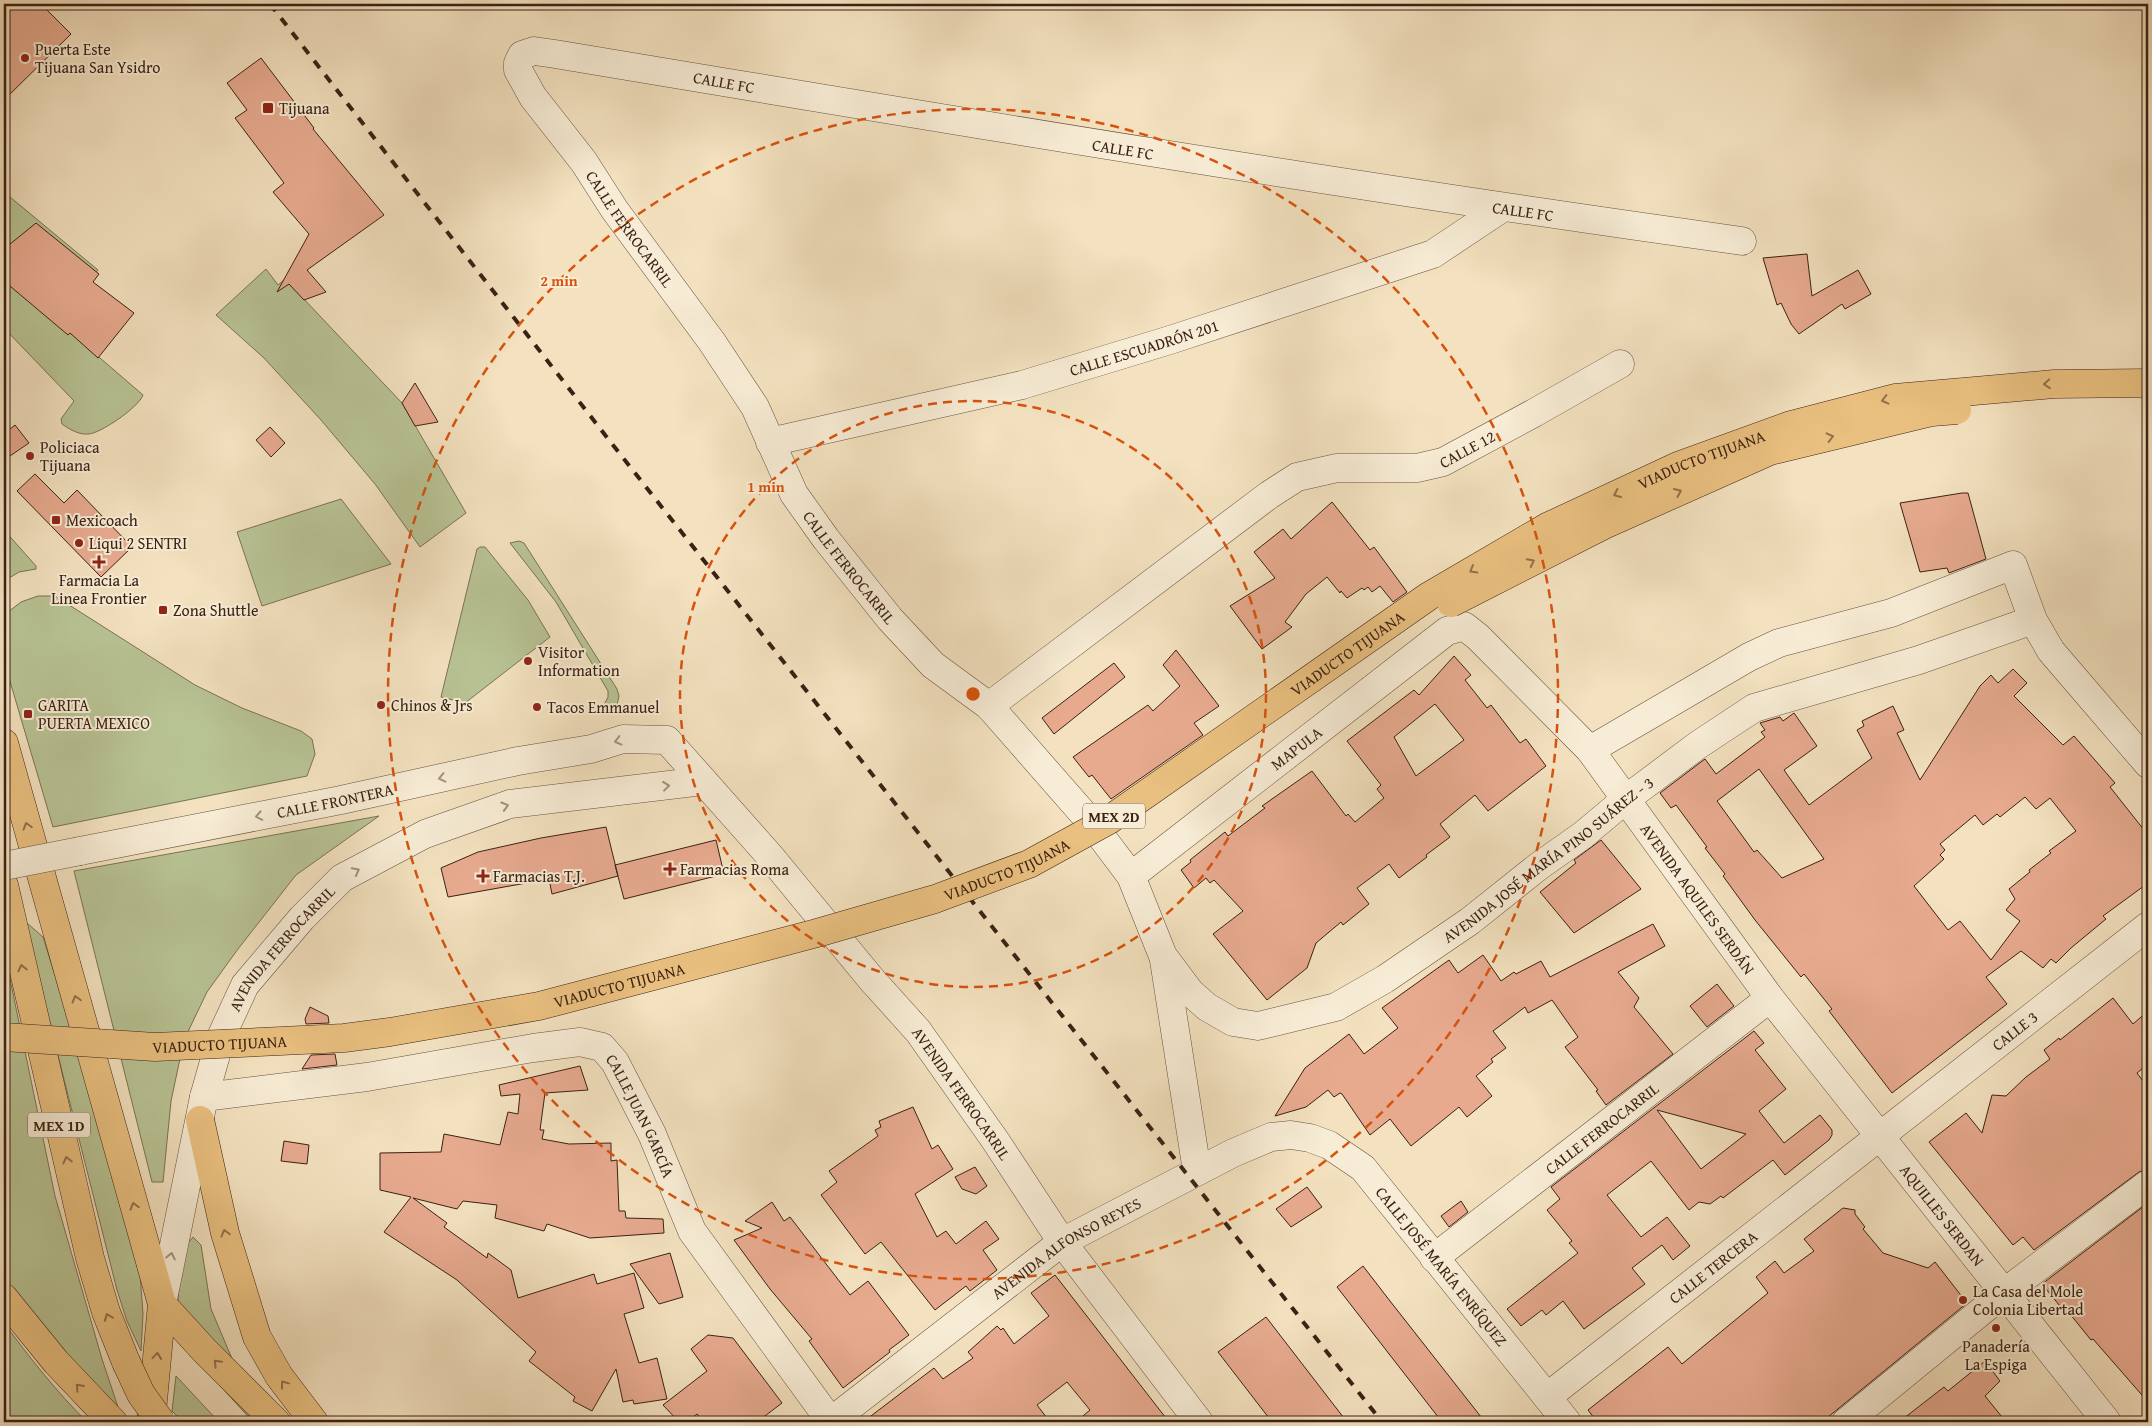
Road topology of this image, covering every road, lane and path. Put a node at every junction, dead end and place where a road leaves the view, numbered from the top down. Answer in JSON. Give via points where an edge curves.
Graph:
{"nodes":[{"id":1,"x":518,"y":70,"type":"joint"},
{"id":2,"x":1502,"y":208,"type":"junction"},
{"id":3,"x":1742,"y":241,"type":"dead end"},
{"id":4,"x":1620,"y":364,"type":"dead end"},
{"id":5,"x":2148,"y":383,"type":"edge"},
{"id":6,"x":2148,"y":401,"type":"edge"},
{"id":7,"x":770,"y":442,"type":"junction"},
{"id":8,"x":2024,"y":598,"type":"junction"},
{"id":9,"x":1464,"y":626,"type":"joint"},
{"id":10,"x":990,"y":706,"type":"junction"},
{"id":11,"x":667,"y":740,"type":"joint"},
{"id":12,"x":4,"y":743,"type":"edge"},
{"id":13,"x":1590,"y":750,"type":"junction"},
{"id":14,"x":2148,"y":764,"type":"edge"},
{"id":15,"x":703,"y":781,"type":"junction"},
{"id":16,"x":1626,"y":799,"type":"junction"},
{"id":17,"x":4,"y":866,"type":"edge"},
{"id":18,"x":1131,"y":876,"type":"junction"},
{"id":19,"x":4,"y":885,"type":"edge"},
{"id":20,"x":2148,"y":926,"type":"edge"},
{"id":21,"x":1163,"y":956,"type":"junction"},
{"id":22,"x":1770,"y":998,"type":"junction"},
{"id":23,"x":4,"y":1037,"type":"edge"},
{"id":24,"x":4,"y":1044,"type":"edge"},
{"id":25,"x":202,"y":1109,"type":"junction"},
{"id":26,"x":1880,"y":1136,"type":"junction"},
{"id":27,"x":1329,"y":1145,"type":"joint"},
{"id":28,"x":1197,"y":1171,"type":"junction"},
{"id":29,"x":2148,"y":1184,"type":"edge"},
{"id":30,"x":1062,"y":1242,"type":"junction"},
{"id":31,"x":1434,"y":1258,"type":"junction"},
{"id":32,"x":2005,"y":1292,"type":"junction"},
{"id":33,"x":4,"y":1298,"type":"edge"},
{"id":34,"x":162,"y":1304,"type":"junction"},
{"id":35,"x":1547,"y":1396,"type":"junction"},
{"id":36,"x":113,"y":1422,"type":"edge"},
{"id":37,"x":151,"y":1422,"type":"edge"},
{"id":38,"x":161,"y":1422,"type":"edge"},
{"id":39,"x":276,"y":1422,"type":"edge"},
{"id":40,"x":314,"y":1422,"type":"edge"},
{"id":41,"x":830,"y":1422,"type":"edge"},
{"id":42,"x":1199,"y":1422,"type":"edge"},
{"id":43,"x":1567,"y":1422,"type":"edge"},
{"id":44,"x":1846,"y":1422,"type":"edge"},
{"id":45,"x":2107,"y":1422,"type":"edge"}],
"edges":[{"from":1,"to":2,"type":"street","name":"CALLE FC","via":[[522,55],[534,51],[1101,146]]},
{"from":1,"to":7,"type":"street","name":"CALLE FERROCARRIL","via":[[533,97],[584,162],[614,209],[712,342],[755,407]]},
{"from":2,"to":3,"type":"street","name":"CALLE FC"},
{"from":2,"to":7,"type":"street","name":"CALLE ESCUADRÓN 201","via":[[1433,254],[1170,340],[1022,385]]},
{"from":4,"to":10,"type":"street","name":"CALLE 12","via":[[1444,462],[1416,468],[1337,468],[1297,476]]},
{"from":5,"to":23,"type":"main road","name":"VIADUCTO TIJUANA","number":"MEX 2D","one_way":true,"bridge":true,"via":[[2054,384],[1895,398],[1791,425],[1678,466],[1547,527],[1429,596],[1109,820],[1029,864],[935,899],[538,1006],[390,1032],[344,1038],[155,1047]]},
{"from":24,"to":6,"type":"main road","name":"VIADUCTO TIJUANA","number":"MEX 2D","one_way":true,"bridge":true,"via":[[129,1055],[359,1042],[544,1012],[884,924],[1035,874],[1122,826],[1213,767],[1419,619],[1604,525],[1770,451],[1932,412],[2100,398]]},
{"from":7,"to":10,"type":"street","name":"CALLE FERROCARRIL","via":[[794,494],[890,619],[933,665]]},
{"from":8,"to":13,"type":"street","via":[[2013,565],[1891,614],[1779,643],[1749,657]]},
{"from":8,"to":14,"type":"street","via":[[2051,651]]},
{"from":8,"to":16,"type":"street","name":"AVENIDA JOSÉ MARÍA PINO SUÁREZ - 3","via":[[1919,660],[1754,708]]},
{"from":9,"to":13,"type":"street","name":"AVENIDA AQUILES SERDÁN"},
{"from":9,"to":18,"type":"street","name":"MAPULA","via":[[1447,631]]},
{"from":10,"to":18,"type":"street","name":"CALLE FERROCARRIL","via":[[1082,812]]},
{"from":11,"to":15,"type":"street","name":"AVENIDA FERROCARRIL"},
{"from":11,"to":17,"type":"street","name":"CALLE FRONTERA","one_way":true,"bridge":true,"via":[[623,739],[591,749],[518,761],[341,800]]},
{"from":34,"to":12,"type":"main road","one_way":true},
{"from":13,"to":16,"type":"street","name":"AVENIDA AQUILES SERDÁN"},
{"from":25,"to":15,"type":"street","name":"AVENIDA FERROCARRIL","one_way":true,"via":[[221,1037],[245,985],[302,918],[342,878],[425,834],[510,804]]},
{"from":15,"to":30,"type":"street","name":"AVENIDA FERROCARRIL","via":[[918,1031]]},
{"from":16,"to":21,"type":"street","name":"AVENIDA JOSÉ MARÍA PINO SUÁREZ - 3","via":[[1583,836],[1470,921],[1386,980],[1336,1007],[1258,1026],[1233,1022],[1207,1007],[1190,992]]},
{"from":16,"to":22,"type":"street","name":"AVENIDA AQUILES SERDÁN"},
{"from":18,"to":21,"type":"street","name":"AVENIDA JOSÉ MARÍA PINO SUÁREZ - 3"},
{"from":38,"to":19,"type":"main road","number":"MEX 1D","one_way":true,"bridge":true,"via":[[141,1394],[126,1362],[106,1312],[90,1258]]},
{"from":20,"to":26,"type":"street","name":"CALLE 3"},
{"from":21,"to":28,"type":"street"},
{"from":22,"to":26,"type":"street","name":"AVENIDA AQUILES SERDÁN"},
{"from":22,"to":31,"type":"street","name":"CALLE FERROCARRIL"},
{"from":34,"to":25,"type":"street","name":"AVENIDA FERROCARRIL","one_way":true},
{"from":40,"to":25,"type":"main road","one_way":true,"via":[[279,1376],[257,1336],[225,1233]]},
{"from":25,"to":41,"type":"street","name":"CALLE JUAN GARCÍA","via":[[542,1046],[580,1042],[602,1047],[615,1062],[652,1134],[692,1231]]},
{"from":26,"to":32,"type":"street","name":"AQUILLES SERDAN"},
{"from":26,"to":35,"type":"street","name":"CALLE TERCERA"},
{"from":27,"to":28,"type":"street","name":"AVENIDA ALFONSO REYES","via":[[1291,1135],[1271,1137]]},
{"from":27,"to":31,"type":"street","name":"CALLE JOSÉ MARÍA ENRÍQUEZ","via":[[1363,1168]]},
{"from":28,"to":30,"type":"street","name":"AVENIDA ALFONSO REYES"},
{"from":29,"to":32,"type":"street"},
{"from":30,"to":41,"type":"street","name":"AVENIDA ALFONSO REYES"},
{"from":30,"to":42,"type":"street","name":"AVENIDA FERROCARRIL"},
{"from":31,"to":35,"type":"street","name":"CALLE JOSÉ MARÍA ENRÍQUEZ"},
{"from":32,"to":44,"type":"street"},
{"from":32,"to":45,"type":"street"},
{"from":36,"to":33,"type":"main road","one_way":true,"via":[[56,1362]]},
{"from":37,"to":34,"type":"main road","name":"AVENIDA FERROCARRIL","one_way":true},
{"from":39,"to":34,"type":"main road","one_way":true},
{"from":35,"to":43,"type":"street"}]}
